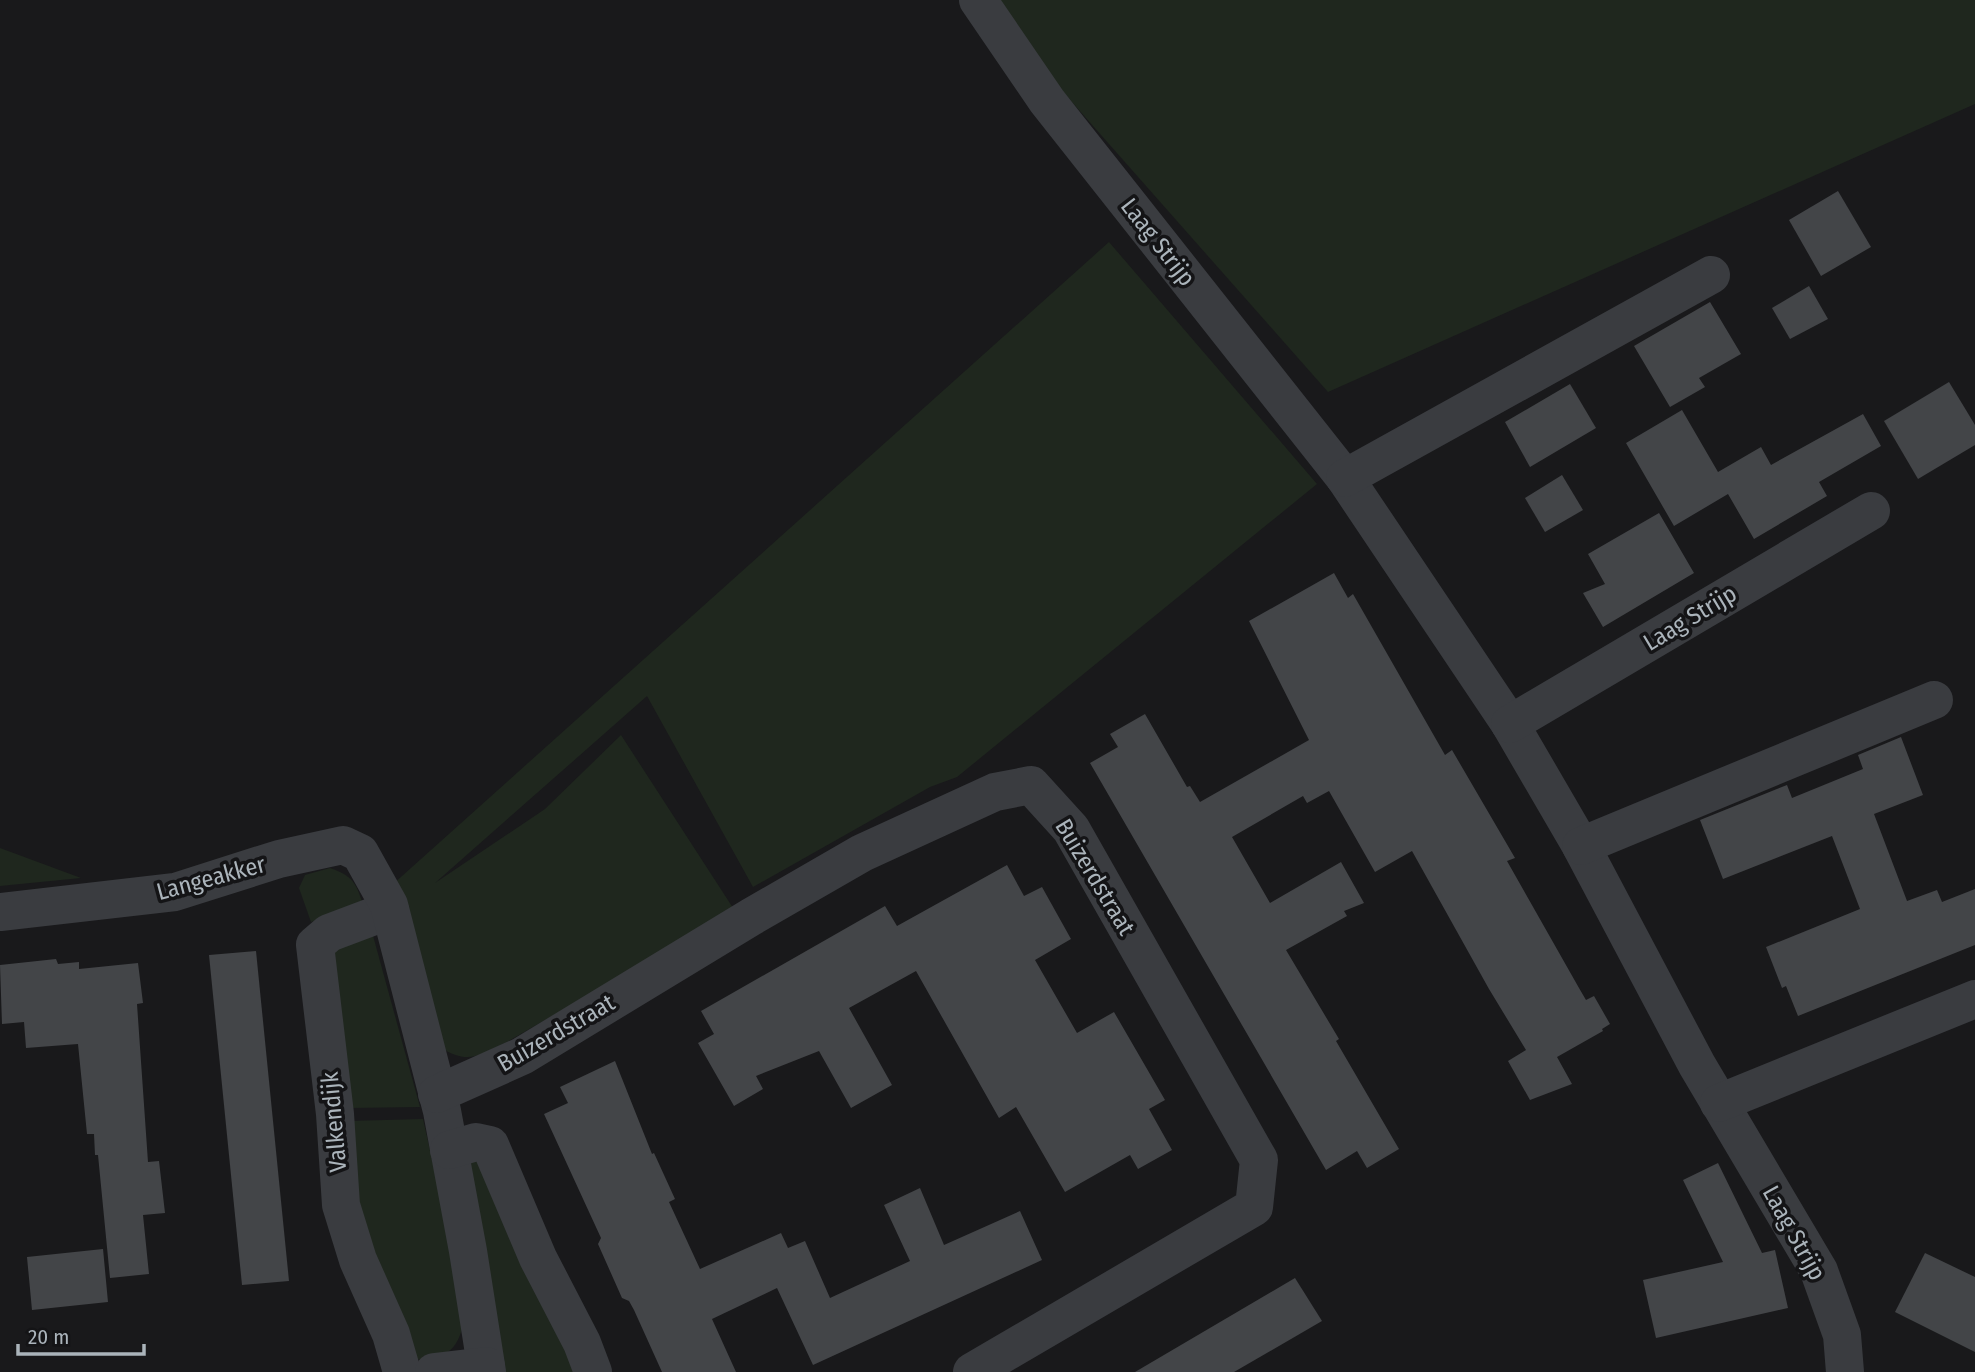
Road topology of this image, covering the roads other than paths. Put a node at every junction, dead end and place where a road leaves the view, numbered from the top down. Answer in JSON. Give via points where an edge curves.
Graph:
{"nodes":[{"id":1,"x":978,"y":0,"type":"edge"},
{"id":2,"x":1711,"y":275,"type":"dead end"},
{"id":3,"x":1345,"y":478,"type":"junction"},
{"id":4,"x":1871,"y":511,"type":"dead end"},
{"id":5,"x":1934,"y":700,"type":"dead end"},
{"id":6,"x":1510,"y":724,"type":"junction"},
{"id":7,"x":1581,"y":846,"type":"junction"},
{"id":8,"x":390,"y":907,"type":"junction"},
{"id":9,"x":0,"y":912,"type":"edge"},
{"id":10,"x":1975,"y":999,"type":"edge"},
{"id":11,"x":437,"y":1094,"type":"junction"},
{"id":12,"x":1719,"y":1102,"type":"junction"},
{"id":13,"x":449,"y":1150,"type":"junction"},
{"id":14,"x":487,"y":1369,"type":"edge"},
{"id":15,"x":402,"y":1372,"type":"edge"},
{"id":16,"x":433,"y":1372,"type":"edge"},
{"id":17,"x":593,"y":1372,"type":"edge"},
{"id":18,"x":972,"y":1372,"type":"edge"},
{"id":19,"x":1845,"y":1372,"type":"edge"}],
"edges":[{"from":1,"to":3,"type":"street","name":"Laag Strijp","via":[[1047,101]]},
{"from":2,"to":3,"type":"street"},
{"from":3,"to":6,"type":"street","name":"Laag Strijp"},
{"from":4,"to":6,"type":"street","name":"Laag Strijp"},
{"from":5,"to":7,"type":"street"},
{"from":6,"to":7,"type":"street","name":"Laag Strijp"},
{"from":7,"to":12,"type":"street","name":"Laag Strijp"},
{"from":8,"to":9,"type":"street","name":"Langeakker","via":[[360,853],[342,845],[279,859],[175,892]]},
{"from":8,"to":11,"type":"street"},
{"from":8,"to":15,"type":"street","name":"Valkendijk","via":[[329,933],[315,945],[341,1205]]},
{"from":10,"to":12,"type":"street"},
{"from":11,"to":13,"type":"street"},
{"from":11,"to":18,"type":"street","name":"Buizerdstraat","via":[[522,1056],[862,853],[995,792],[1031,785],[1071,829],[1259,1160],[1254,1207]]},
{"from":12,"to":19,"type":"street","name":"Laag Strijp","via":[[1819,1271],[1842,1335]]},
{"from":13,"to":14,"type":"street"},
{"from":13,"to":17,"type":"street","via":[[476,1142],[490,1145]]},
{"from":14,"to":16,"type":"street"}]}
